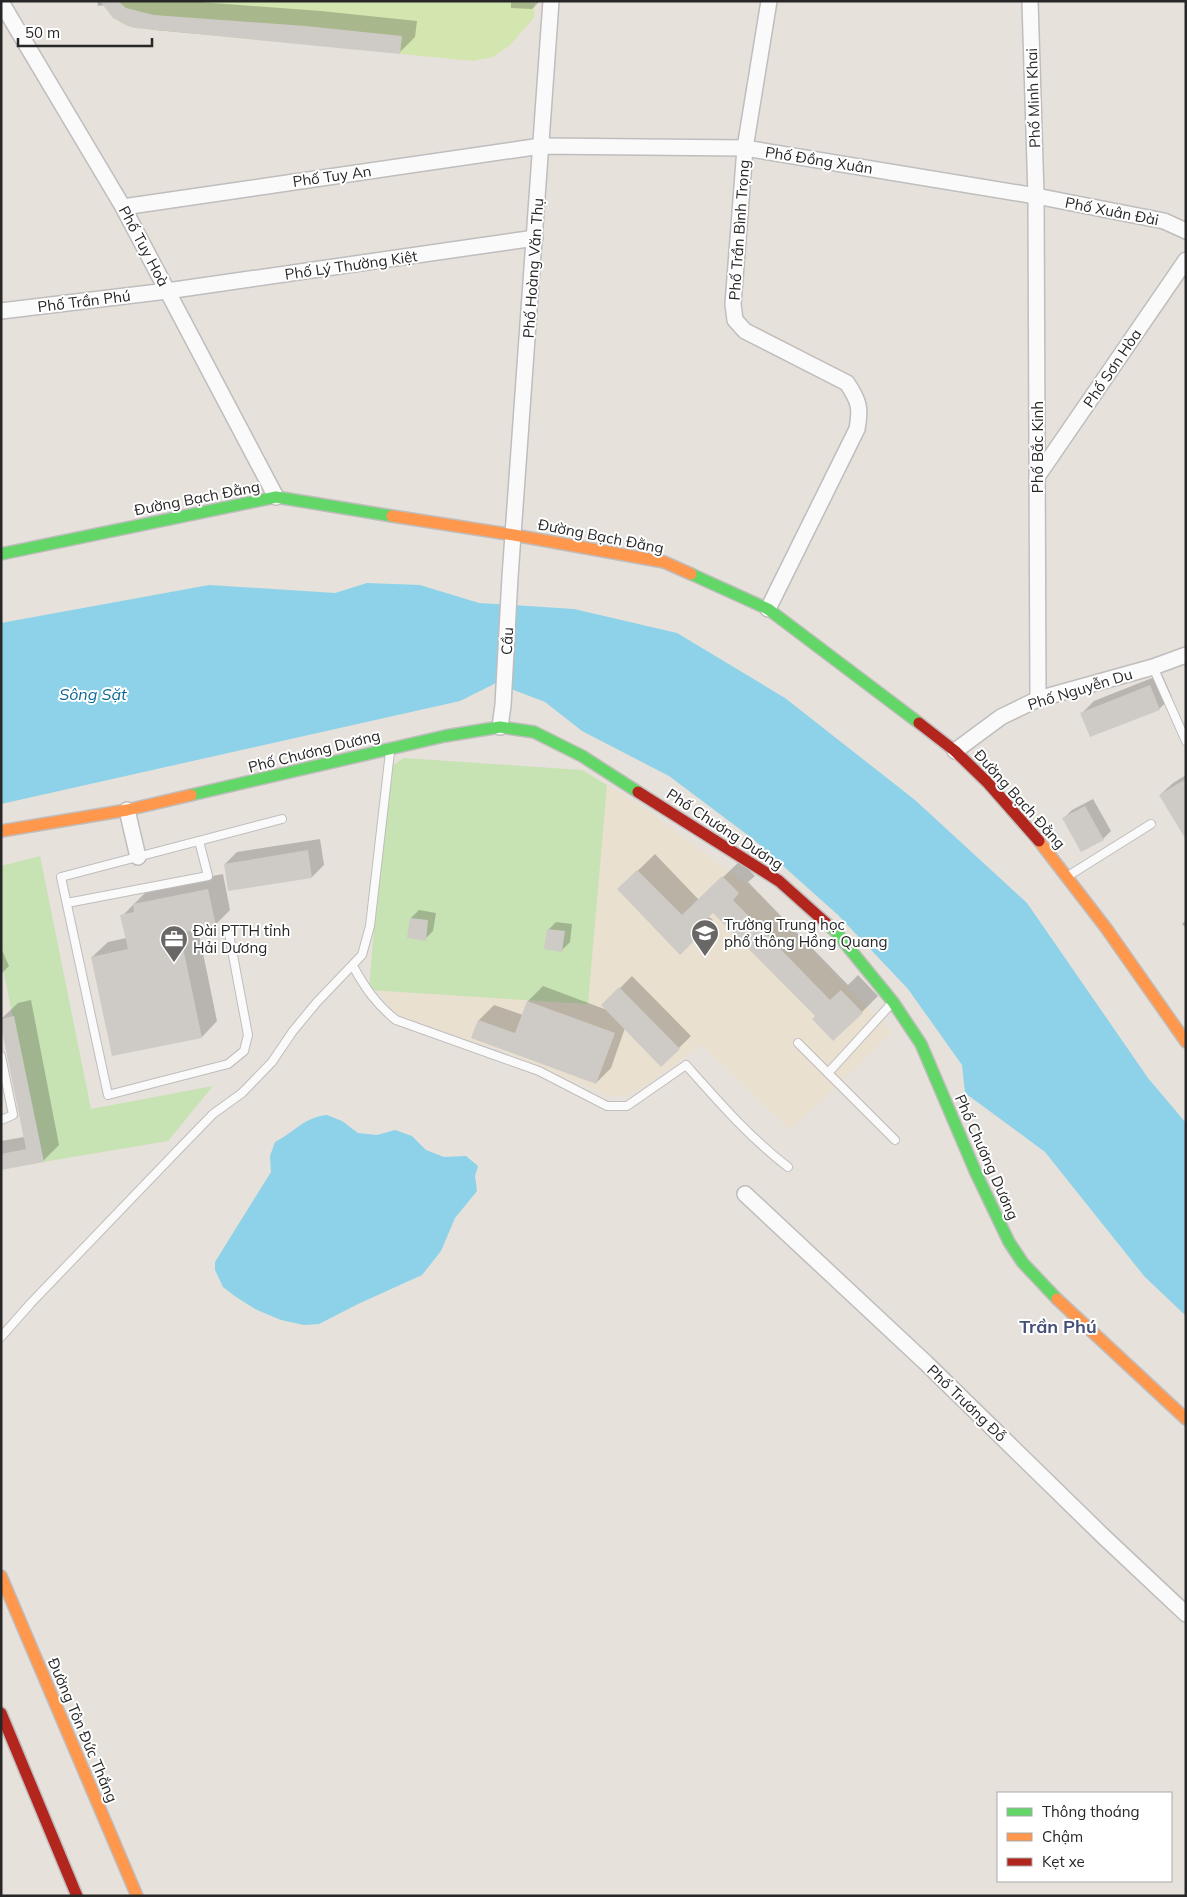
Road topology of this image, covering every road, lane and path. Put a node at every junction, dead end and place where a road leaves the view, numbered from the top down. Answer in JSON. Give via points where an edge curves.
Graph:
{"nodes":[{"id":1,"x":551,"y":1,"type":"edge"},
{"id":2,"x":769,"y":1,"type":"edge"},
{"id":3,"x":1030,"y":1,"type":"edge"},
{"id":4,"x":1,"y":2,"type":"edge"},
{"id":5,"x":541,"y":146,"type":"junction"},
{"id":6,"x":745,"y":148,"type":"junction"},
{"id":7,"x":1036,"y":196,"type":"junction"},
{"id":8,"x":124,"y":207,"type":"junction"},
{"id":9,"x":1186,"y":231,"type":"edge"},
{"id":10,"x":535,"y":238,"type":"junction"},
{"id":11,"x":1186,"y":260,"type":"edge"},
{"id":12,"x":167,"y":291,"type":"junction"},
{"id":13,"x":1,"y":311,"type":"edge"},
{"id":14,"x":1037,"y":477,"type":"junction"},
{"id":15,"x":276,"y":497,"type":"junction"},
{"id":16,"x":514,"y":535,"type":"junction"},
{"id":17,"x":1,"y":554,"type":"edge"},
{"id":18,"x":510,"y":577,"type":"joint"},
{"id":19,"x":768,"y":609,"type":"junction"},
{"id":20,"x":1186,"y":655,"type":"edge"},
{"id":21,"x":1153,"y":667,"type":"junction"},
{"id":22,"x":1038,"y":699,"type":"junction"},
{"id":23,"x":500,"y":727,"type":"junction"},
{"id":24,"x":1186,"y":741,"type":"edge"},
{"id":25,"x":390,"y":748,"type":"junction"},
{"id":26,"x":955,"y":751,"type":"junction"},
{"id":27,"x":127,"y":810,"type":"junction"},
{"id":28,"x":282,"y":820,"type":"dead end"},
{"id":29,"x":1151,"y":824,"type":"dead end"},
{"id":30,"x":1,"y":832,"type":"edge"},
{"id":31,"x":199,"y":841,"type":"junction"},
{"id":32,"x":138,"y":857,"type":"junction"},
{"id":33,"x":1068,"y":876,"type":"junction"},
{"id":34,"x":67,"y":903,"type":"junction"},
{"id":35,"x":229,"y":934,"type":"dead end"},
{"id":36,"x":353,"y":966,"type":"junction"},
{"id":37,"x":893,"y":1002,"type":"junction"},
{"id":38,"x":1186,"y":1042,"type":"edge"},
{"id":39,"x":798,"y":1043,"type":"dead end"},
{"id":40,"x":1,"y":1056,"type":"edge"},
{"id":41,"x":828,"y":1073,"type":"junction"},
{"id":42,"x":1,"y":1120,"type":"edge"},
{"id":43,"x":895,"y":1140,"type":"dead end"},
{"id":44,"x":788,"y":1167,"type":"dead end"},
{"id":45,"x":745,"y":1194,"type":"dead end"},
{"id":46,"x":1,"y":1337,"type":"edge"},
{"id":47,"x":1186,"y":1419,"type":"edge"},
{"id":48,"x":1,"y":1576,"type":"edge"},
{"id":49,"x":1186,"y":1614,"type":"edge"},
{"id":50,"x":1,"y":1713,"type":"edge"},
{"id":51,"x":77,"y":1896,"type":"edge"},
{"id":52,"x":137,"y":1896,"type":"edge"}],
"edges":[{"from":1,"to":5,"type":"street","name":"Phố Hoàng Văn Thụ"},
{"from":2,"to":6,"type":"street","name":"Phố Trần Bình Trọng"},
{"from":3,"to":7,"type":"street","name":"Phố Minh Khai"},
{"from":4,"to":8,"type":"street","name":"Phố Tuy Hoà"},
{"from":5,"to":6,"type":"street","name":"Phố Đồng Xuân"},
{"from":5,"to":8,"type":"street","name":"Phố Tuy An"},
{"from":5,"to":10,"type":"street","name":"Phố Hoàng Văn Thụ"},
{"from":6,"to":7,"type":"street","name":"Phố Đồng Xuân"},
{"from":6,"to":19,"type":"street","name":"Phố Trần Bình Trọng","via":[[733,304],[735,320],[745,331],[847,383],[857,398],[860,413],[856,429]]},
{"from":7,"to":9,"type":"street","name":"Phố Xuân Đài","via":[[1164,221]]},
{"from":7,"to":14,"type":"street","name":"Phố Bắc Kinh"},
{"from":8,"to":12,"type":"street","name":"Phố Tuy Hoà"},
{"from":10,"to":12,"type":"street","name":"Phố Lý Thường Kiệt"},
{"from":10,"to":16,"type":"street","name":"Phố Hoàng Văn Thụ"},
{"from":11,"to":14,"type":"street","name":"Phố Sơn Hòa"},
{"from":12,"to":13,"type":"street","name":"Phố Trần Phú"},
{"from":12,"to":15,"type":"street","name":"Phố Tuy Hoà"},
{"from":14,"to":22,"type":"street","name":"Phố Bắc Kinh"},
{"from":15,"to":16,"type":"street","name":"Đường Bạch Đằng"},
{"from":15,"to":17,"type":"street","name":"Đường Bạch Đằng"},
{"from":16,"to":18,"type":"street","name":"Phố Hoàng Văn Thụ"},
{"from":16,"to":19,"type":"street","name":"Đường Bạch Đằng","via":[[664,562]]},
{"from":18,"to":23,"type":"street","name":"Cầu"},
{"from":19,"to":26,"type":"street","name":"Đường Bạch Đằng"},
{"from":20,"to":21,"type":"street","name":"Phố Nguyễn Du"},
{"from":21,"to":22,"type":"street","name":"Phố Nguyễn Du"},
{"from":21,"to":24,"type":"lane"},
{"from":22,"to":26,"type":"street","name":"Phố Nguyễn Du","via":[[1001,717]]},
{"from":23,"to":25,"type":"street","name":"Phố Chương Dương"},
{"from":23,"to":37,"type":"street","name":"Phố Chương Dương","via":[[534,732],[582,756],[780,881],[835,931]]},
{"from":25,"to":27,"type":"street","name":"Phố Chương Dương"},
{"from":25,"to":36,"type":"lane","via":[[370,926],[362,955]]},
{"from":26,"to":33,"type":"street","name":"Đường Bạch Đằng","via":[[981,775]]},
{"from":27,"to":30,"type":"street","name":"Phố Chương Dương"},
{"from":27,"to":32,"type":"street"},
{"from":28,"to":31,"type":"lane"},
{"from":29,"to":33,"type":"lane"},
{"from":31,"to":32,"type":"lane"},
{"from":31,"to":34,"type":"lane","via":[[208,876]]},
{"from":32,"to":34,"type":"lane","via":[[61,877]]},
{"from":33,"to":38,"type":"street","name":"Đường Bạch Đằng"},
{"from":34,"to":35,"type":"lane","via":[[108,1095],[228,1064],[244,1051],[248,1035]]},
{"from":36,"to":44,"type":"lane","via":[[380,1007],[396,1020],[539,1071],[607,1106],[627,1106],[686,1065],[720,1103]]},
{"from":36,"to":46,"type":"lane","via":[[317,1002],[272,1062],[242,1093],[213,1114],[185,1142]]},
{"from":37,"to":41,"type":"lane"},
{"from":37,"to":47,"type":"street","name":"Phố Chương Dương","via":[[921,1044],[976,1173],[1009,1242],[1023,1263],[1044,1287]]},
{"from":39,"to":41,"type":"lane"},
{"from":40,"to":42,"type":"lane","via":[[13,1114]]},
{"from":41,"to":43,"type":"lane"},
{"from":45,"to":49,"type":"street","name":"Phố Trương Đỗ","via":[[926,1362]]},
{"from":48,"to":52,"type":"street","name":"Đường Tôn Đức Thắng"},
{"from":50,"to":51,"type":"street"}]}
